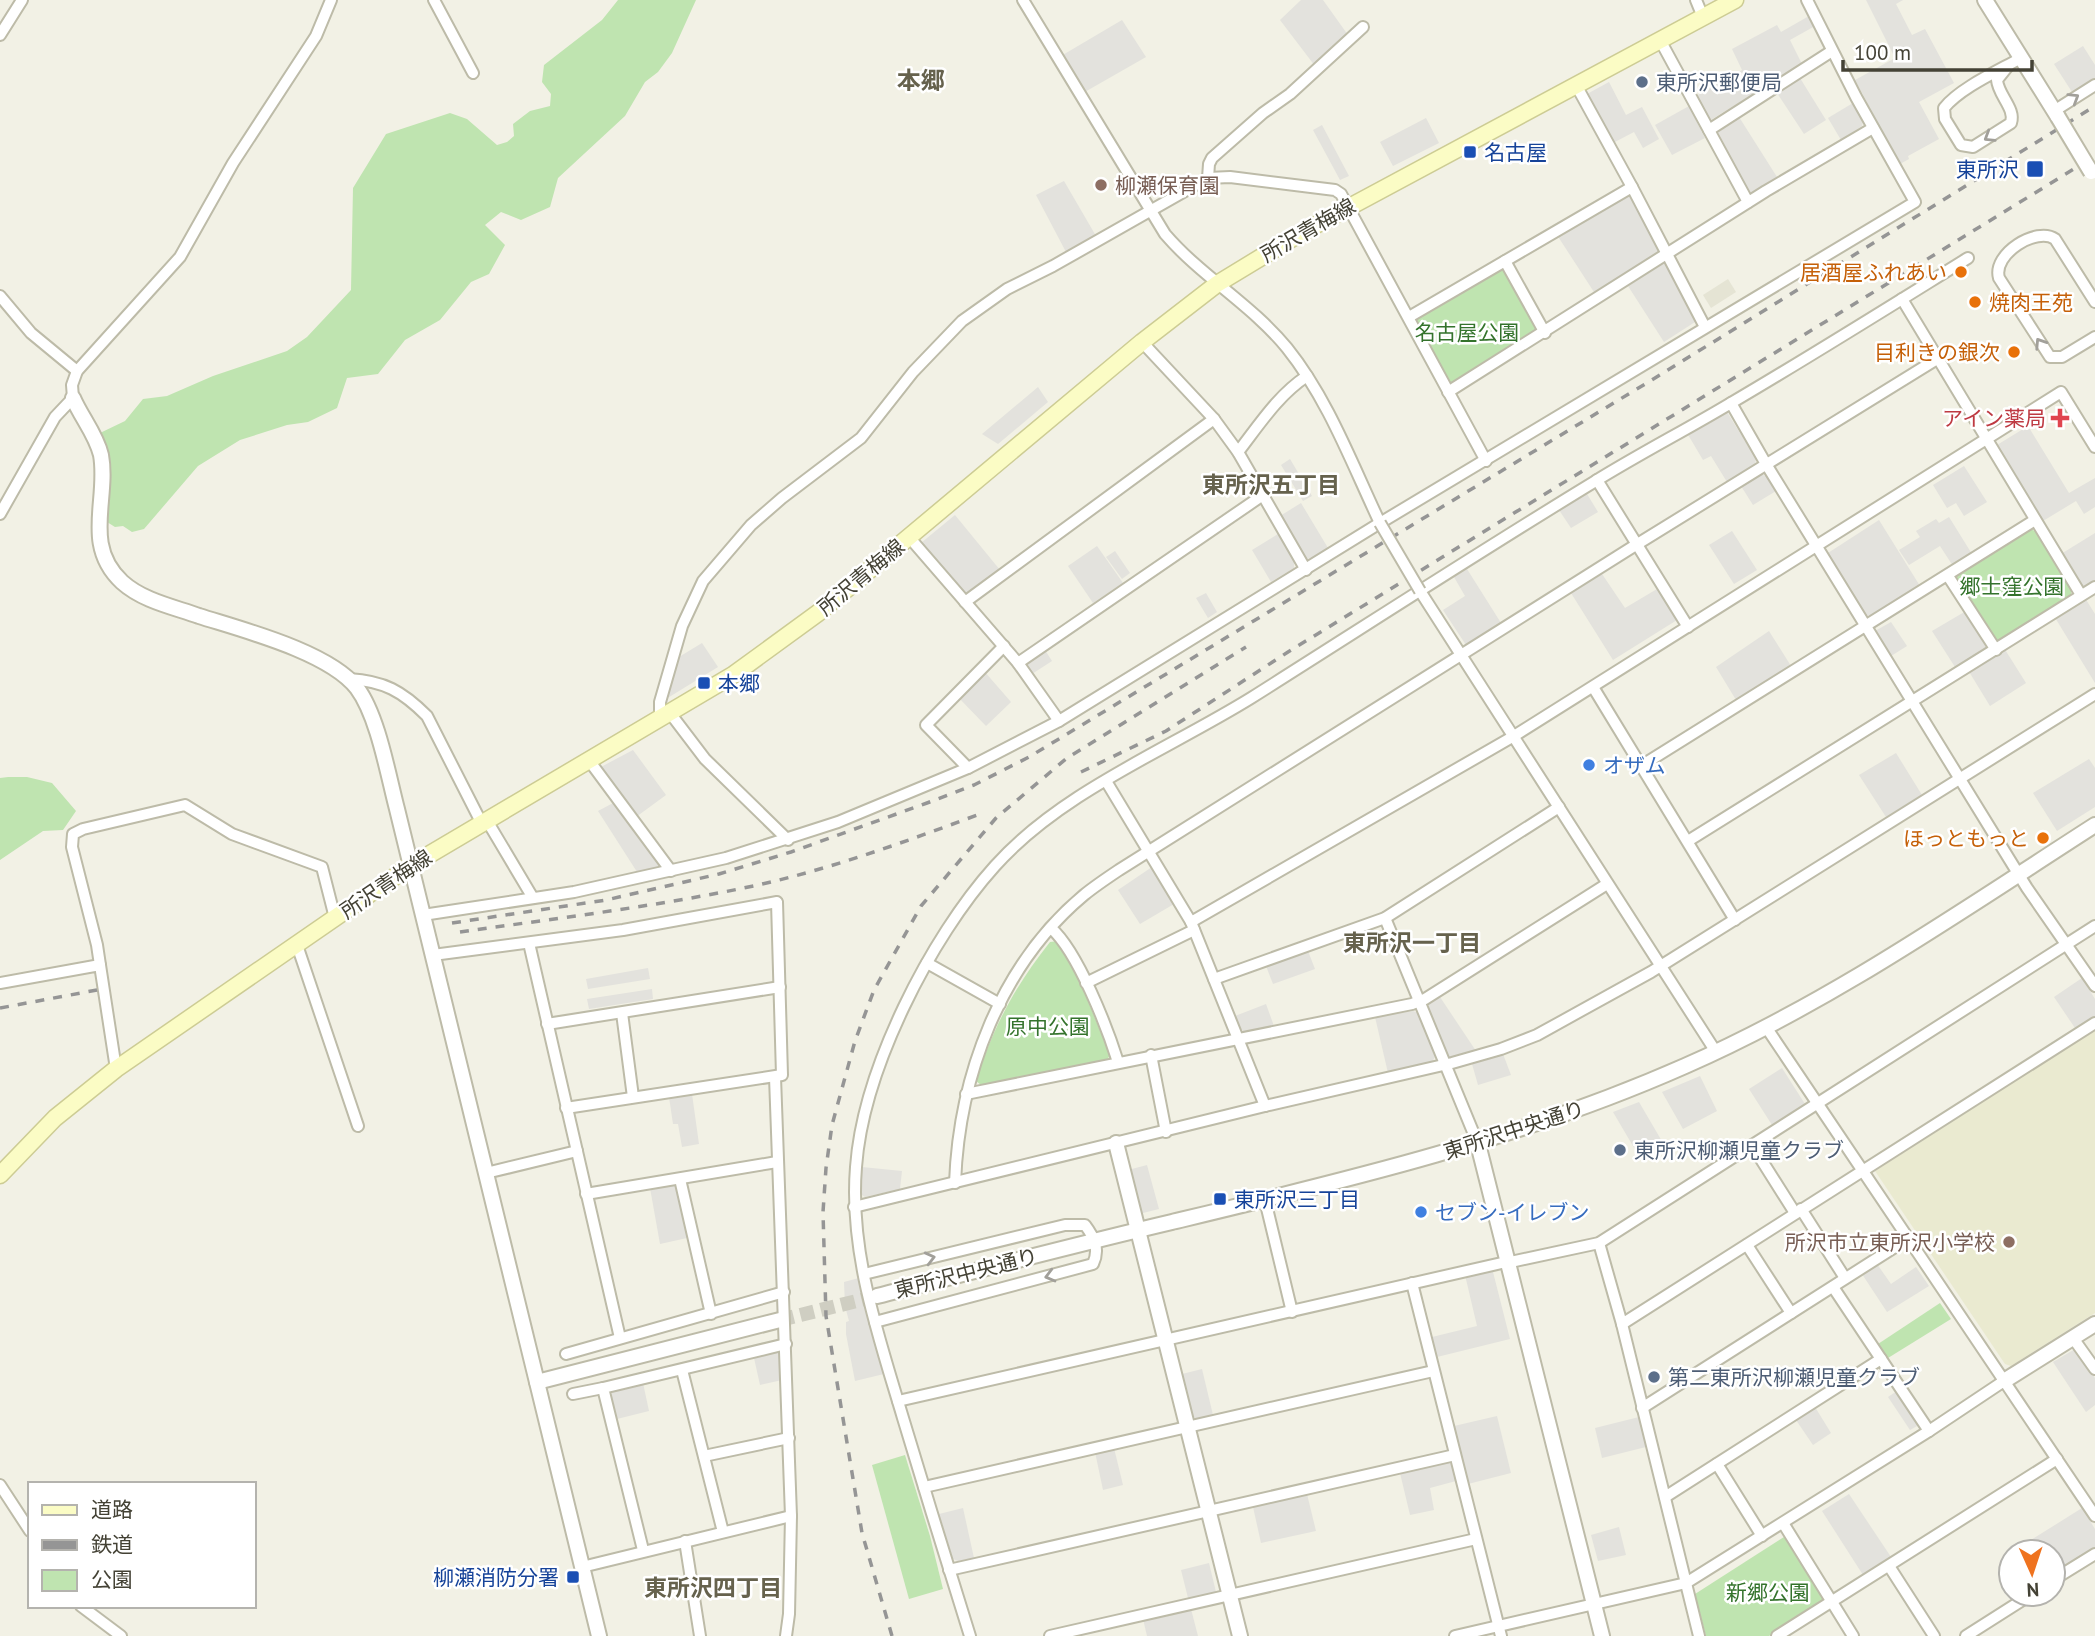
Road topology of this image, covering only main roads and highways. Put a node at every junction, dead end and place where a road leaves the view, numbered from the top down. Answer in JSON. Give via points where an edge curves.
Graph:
{"nodes":[{"id":1,"x":1735,"y":0,"type":"edge"},
{"id":2,"x":0,"y":1175,"type":"edge"}],
"edges":[{"from":1,"to":2,"type":"main road","name":"所沢青梅線","via":[[1349,206],[1217,284],[767,652],[410,866],[117,1069],[55,1118]]}]}
